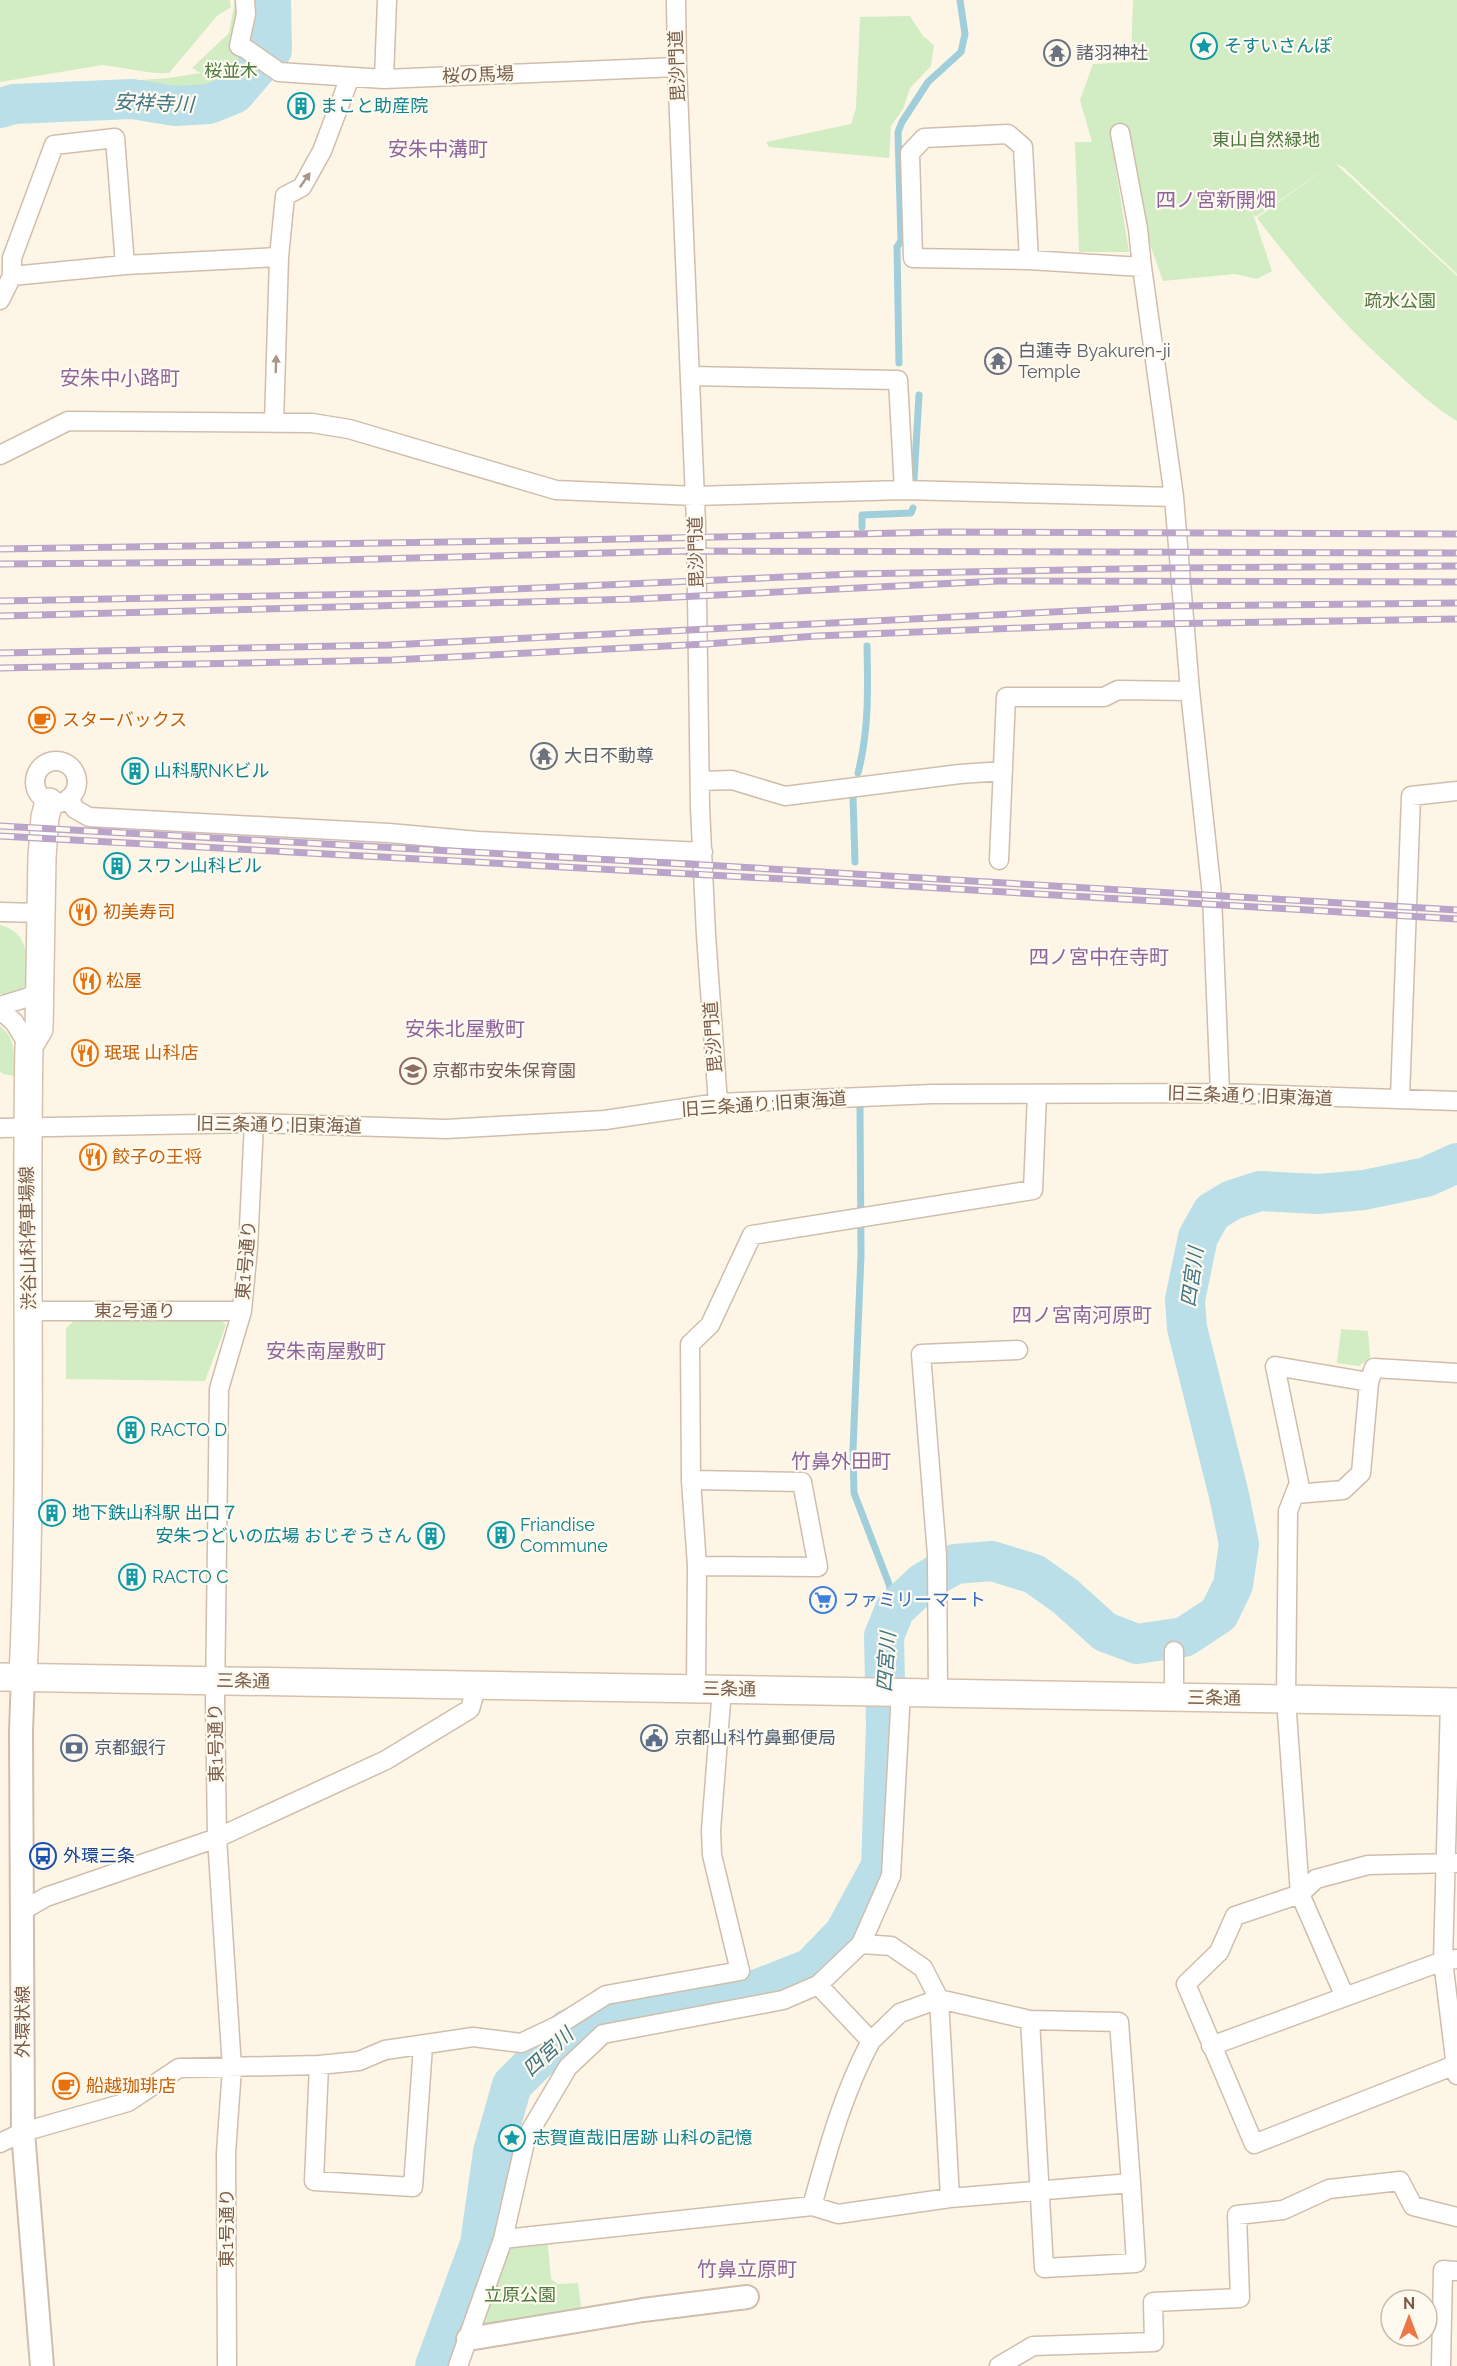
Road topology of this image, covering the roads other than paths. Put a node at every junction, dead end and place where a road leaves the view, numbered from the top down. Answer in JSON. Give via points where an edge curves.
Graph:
{"nodes":[{"id":1,"x":245,"y":0,"type":"edge"},
{"id":2,"x":387,"y":0,"type":"edge"},
{"id":3,"x":676,"y":0,"type":"edge"},
{"id":4,"x":677,"y":66,"type":"junction"},
{"id":5,"x":350,"y":77,"type":"junction"},
{"id":6,"x":384,"y":79,"type":"junction"},
{"id":7,"x":1120,"y":133,"type":"dead end"},
{"id":8,"x":279,"y":257,"type":"junction"},
{"id":9,"x":1029,"y":260,"type":"junction"},
{"id":10,"x":125,"y":265,"type":"junction"},
{"id":11,"x":1142,"y":267,"type":"junction"},
{"id":12,"x":12,"y":276,"type":"junction"},
{"id":13,"x":0,"y":300,"type":"edge"},
{"id":14,"x":690,"y":376,"type":"junction"},
{"id":15,"x":274,"y":423,"type":"junction"},
{"id":16,"x":0,"y":455,"type":"edge"},
{"id":17,"x":904,"y":490,"type":"junction"},
{"id":18,"x":695,"y":496,"type":"junction"},
{"id":19,"x":1174,"y":497,"type":"junction"},
{"id":20,"x":1190,"y":691,"type":"junction"},
{"id":21,"x":1003,"y":771,"type":"junction"},
{"id":22,"x":700,"y":781,"type":"junction"},
{"id":23,"x":1457,"y":791,"type":"edge"},
{"id":24,"x":59,"y":800,"type":"joint"},
{"id":25,"x":703,"y":852,"type":"junction"},
{"id":26,"x":999,"y":860,"type":"dead end"},
{"id":27,"x":0,"y":912,"type":"edge"},
{"id":28,"x":40,"y":913,"type":"junction"},
{"id":29,"x":40,"y":988,"type":"junction"},
{"id":30,"x":0,"y":1008,"type":"edge"},
{"id":31,"x":29,"y":1046,"type":"junction"},
{"id":32,"x":1220,"y":1093,"type":"junction"},
{"id":33,"x":1036,"y":1094,"type":"junction"},
{"id":34,"x":1400,"y":1098,"type":"junction"},
{"id":35,"x":1457,"y":1101,"type":"edge"},
{"id":36,"x":718,"y":1103,"type":"junction"},
{"id":37,"x":254,"y":1123,"type":"junction"},
{"id":38,"x":0,"y":1128,"type":"edge"},
{"id":39,"x":28,"y":1128,"type":"junction"},
{"id":40,"x":29,"y":1311,"type":"junction"},
{"id":41,"x":242,"y":1311,"type":"junction"},
{"id":42,"x":1018,"y":1350,"type":"dead end"},
{"id":43,"x":1457,"y":1372,"type":"edge"},
{"id":44,"x":1369,"y":1382,"type":"junction"},
{"id":45,"x":692,"y":1480,"type":"junction"},
{"id":46,"x":1296,"y":1494,"type":"junction"},
{"id":47,"x":697,"y":1566,"type":"junction"},
{"id":48,"x":1174,"y":1651,"type":"dead end"},
{"id":49,"x":12,"y":1677,"type":"edge"},
{"id":50,"x":215,"y":1681,"type":"junction"},
{"id":51,"x":477,"y":1685,"type":"junction"},
{"id":52,"x":709,"y":1689,"type":"junction"},
{"id":53,"x":899,"y":1692,"type":"junction"},
{"id":54,"x":938,"y":1693,"type":"junction"},
{"id":55,"x":1174,"y":1697,"type":"junction"},
{"id":56,"x":1286,"y":1699,"type":"junction"},
{"id":57,"x":1454,"y":1702,"type":"edge"},
{"id":58,"x":217,"y":1838,"type":"junction"},
{"id":59,"x":1452,"y":1864,"type":"edge"},
{"id":60,"x":1300,"y":1894,"type":"junction"},
{"id":61,"x":22,"y":1911,"type":"junction"},
{"id":62,"x":861,"y":1944,"type":"junction"},
{"id":63,"x":1450,"y":1960,"type":"edge"},
{"id":64,"x":818,"y":1985,"type":"junction"},
{"id":65,"x":1345,"y":1997,"type":"junction"},
{"id":66,"x":939,"y":1999,"type":"junction"},
{"id":67,"x":1030,"y":2020,"type":"junction"},
{"id":68,"x":1454,"y":2028,"type":"edge"},
{"id":69,"x":872,"y":2041,"type":"junction"},
{"id":70,"x":423,"y":2046,"type":"junction"},
{"id":71,"x":1211,"y":2046,"type":"junction"},
{"id":72,"x":320,"y":2066,"type":"junction"},
{"id":73,"x":232,"y":2068,"type":"junction"},
{"id":74,"x":1456,"y":2071,"type":"edge"},
{"id":75,"x":23,"y":2132,"type":"junction"},
{"id":76,"x":0,"y":2143,"type":"edge"},
{"id":77,"x":1131,"y":2183,"type":"junction"},
{"id":78,"x":1039,"y":2190,"type":"junction"},
{"id":79,"x":950,"y":2198,"type":"junction"},
{"id":80,"x":812,"y":2206,"type":"junction"},
{"id":81,"x":1457,"y":2217,"type":"edge"},
{"id":82,"x":503,"y":2239,"type":"junction"},
{"id":83,"x":1457,"y":2271,"type":"edge"},
{"id":84,"x":747,"y":2297,"type":"dead end"},
{"id":85,"x":468,"y":2338,"type":"junction"},
{"id":86,"x":42,"y":2366,"type":"edge"},
{"id":87,"x":226,"y":2366,"type":"edge"},
{"id":88,"x":458,"y":2366,"type":"edge"},
{"id":89,"x":999,"y":2366,"type":"edge"},
{"id":90,"x":1441,"y":2366,"type":"edge"}],
"edges":[{"from":1,"to":5,"type":"street","name":"桜の馬場","via":[[239,46],[279,72]]},
{"from":2,"to":6,"type":"street"},
{"from":3,"to":4,"type":"street","name":"毘沙門道"},
{"from":4,"to":6,"type":"street","name":"桜の馬場"},
{"from":4,"to":14,"type":"street","name":"毘沙門道"},
{"from":5,"to":6,"type":"street","name":"桜の馬場"},
{"from":8,"to":5,"type":"street","one_way":true,"via":[[285,196],[302,187],[322,151]]},
{"from":7,"to":11,"type":"street"},
{"from":8,"to":10,"type":"street"},
{"from":15,"to":8,"type":"street","one_way":true},
{"from":9,"to":9,"type":"street","via":[[914,258],[910,153],[924,138],[1008,134],[1023,147]]},
{"from":9,"to":11,"type":"street"},
{"from":10,"to":12,"type":"street"},
{"from":10,"to":12,"type":"street","via":[[115,138],[54,145],[12,258]]},
{"from":11,"to":19,"type":"street"},
{"from":12,"to":13,"type":"street"},
{"from":14,"to":17,"type":"street","via":[[898,380]]},
{"from":14,"to":18,"type":"street","name":"毘沙門道"},
{"from":15,"to":16,"type":"street","via":[[68,422]]},
{"from":15,"to":18,"type":"street","via":[[350,429],[556,490]]},
{"from":17,"to":18,"type":"street"},
{"from":17,"to":19,"type":"street"},
{"from":18,"to":22,"type":"street","name":"毘沙門道"},
{"from":19,"to":20,"type":"street"},
{"from":20,"to":21,"type":"street","via":[[1118,690],[1104,697],[1006,697]]},
{"from":20,"to":32,"type":"street","via":[[1212,895]]},
{"from":21,"to":22,"type":"street","via":[[784,796],[732,780]]},
{"from":21,"to":26,"type":"street"},
{"from":22,"to":25,"type":"street","name":"毘沙門道"},
{"from":23,"to":34,"type":"street","via":[[1411,796]]},
{"from":24,"to":25,"type":"street","via":[[89,817]]},
{"from":24,"to":28,"type":"main road","name":"渋谷山科停車場線","via":[[44,828]]},
{"from":25,"to":36,"type":"street","name":"毘沙門道"},
{"from":27,"to":28,"type":"street"},
{"from":28,"to":29,"type":"main road","name":"渋谷山科停車場線"},
{"from":29,"to":30,"type":"street","via":[[29,997]]},
{"from":29,"to":31,"type":"main road","name":"渋谷山科停車場線","via":[[39,1029]]},
{"from":30,"to":31,"type":"street"},
{"from":31,"to":39,"type":"main road","name":"渋谷山科停車場線"},
{"from":32,"to":33,"type":"street","name":"旧三条通り;旧東海道"},
{"from":32,"to":34,"type":"street","name":"旧三条通り;旧東海道"},
{"from":33,"to":36,"type":"street","name":"旧三条通り;旧東海道"},
{"from":33,"to":45,"type":"street","via":[[1033,1190],[752,1235],[710,1325],[690,1344]]},
{"from":34,"to":35,"type":"street","name":"旧三条通り;旧東海道"},
{"from":36,"to":37,"type":"street","name":"旧三条通り;旧東海道","via":[[605,1120],[446,1129]]},
{"from":37,"to":39,"type":"street","name":"旧三条通り;旧東海道"},
{"from":37,"to":41,"type":"street","name":"東1号通り"},
{"from":38,"to":39,"type":"street","name":"旧三条通り;旧東海道"},
{"from":39,"to":40,"type":"main road","name":"渋谷山科停車場線"},
{"from":40,"to":41,"type":"street","name":"東2号通り"},
{"from":40,"to":49,"type":"main road","name":"渋谷山科停車場線","via":[[26,1618]]},
{"from":41,"to":50,"type":"street","name":"東1号通り","via":[[219,1389]]},
{"from":42,"to":54,"type":"street","via":[[921,1354],[937,1555]]},
{"from":43,"to":44,"type":"street","via":[[1374,1368]]},
{"from":44,"to":46,"type":"street","via":[[1361,1473],[1343,1490]]},
{"from":44,"to":46,"type":"street","via":[[1275,1366],[1299,1483]]},
{"from":45,"to":47,"type":"street"},
{"from":45,"to":47,"type":"street","via":[[802,1482],[818,1567]]},
{"from":46,"to":56,"type":"street","via":[[1288,1511]]},
{"from":47,"to":52,"type":"street"},
{"from":48,"to":55,"type":"street"},
{"from":49,"to":50,"type":"main road","name":"三条通"},
{"from":49,"to":61,"type":"street","name":"外環状線"},
{"from":50,"to":51,"type":"main road","name":"三条通"},
{"from":50,"to":58,"type":"street","name":"東1号通り"},
{"from":51,"to":52,"type":"main road","name":"三条通"},
{"from":51,"to":58,"type":"street","via":[[470,1709],[386,1760]]},
{"from":52,"to":53,"type":"main road","name":"三条通"},
{"from":52,"to":70,"type":"street","via":[[712,1855],[740,1971],[606,1995],[521,2043],[473,2037]]},
{"from":53,"to":54,"type":"main road","name":"三条通"},
{"from":53,"to":62,"type":"street","via":[[891,1876]]},
{"from":54,"to":55,"type":"main road","name":"三条通"},
{"from":55,"to":56,"type":"main road","name":"三条通"},
{"from":56,"to":57,"type":"main road","name":"三条通"},
{"from":56,"to":60,"type":"street"},
{"from":57,"to":59,"type":"street"},
{"from":58,"to":61,"type":"street","via":[[46,1897]]},
{"from":58,"to":73,"type":"street","name":"東1号通り"},
{"from":59,"to":60,"type":"street","via":[[1368,1865],[1316,1879]]},
{"from":59,"to":63,"type":"street"},
{"from":60,"to":65,"type":"street"},
{"from":60,"to":71,"type":"street","via":[[1235,1916],[1219,1952],[1186,1984]]},
{"from":61,"to":75,"type":"street","name":"外環状線"},
{"from":62,"to":64,"type":"street"},
{"from":62,"to":66,"type":"street","via":[[891,1946],[923,1968]]},
{"from":63,"to":65,"type":"street"},
{"from":63,"to":68,"type":"street"},
{"from":64,"to":69,"type":"street"},
{"from":64,"to":82,"type":"street","via":[[783,2000],[603,2034],[568,2067],[526,2138]]},
{"from":65,"to":71,"type":"street"},
{"from":66,"to":67,"type":"street"},
{"from":66,"to":69,"type":"street","via":[[900,2013]]},
{"from":66,"to":79,"type":"street"},
{"from":67,"to":77,"type":"street","via":[[1119,2022]]},
{"from":67,"to":78,"type":"street"},
{"from":68,"to":74,"type":"street"},
{"from":69,"to":80,"type":"street","via":[[855,2071],[834,2127]]},
{"from":70,"to":72,"type":"street","via":[[385,2050],[359,2061]]},
{"from":70,"to":72,"type":"street","via":[[413,2187],[314,2181]]},
{"from":71,"to":74,"type":"street","via":[[1254,2144]]},
{"from":72,"to":73,"type":"street"},
{"from":73,"to":75,"type":"street","via":[[179,2068],[128,2102]]},
{"from":73,"to":87,"type":"street","name":"東1号通り","via":[[226,2153]]},
{"from":75,"to":76,"type":"street"},
{"from":75,"to":86,"type":"street","name":"外環状線"},
{"from":77,"to":78,"type":"street"},
{"from":77,"to":78,"type":"street","via":[[1136,2263],[1044,2268]]},
{"from":78,"to":79,"type":"street"},
{"from":79,"to":80,"type":"street","via":[[838,2214]]},
{"from":80,"to":82,"type":"street"},
{"from":81,"to":89,"type":"street","via":[[1413,2206],[1400,2181],[1329,2189],[1283,2210],[1237,2215],[1240,2298],[1153,2302],[1154,2342],[1033,2346]]},
{"from":82,"to":85,"type":"street"},
{"from":83,"to":90,"type":"street","via":[[1443,2270]]},
{"from":84,"to":85,"type":"street"},
{"from":85,"to":88,"type":"street"}]}
